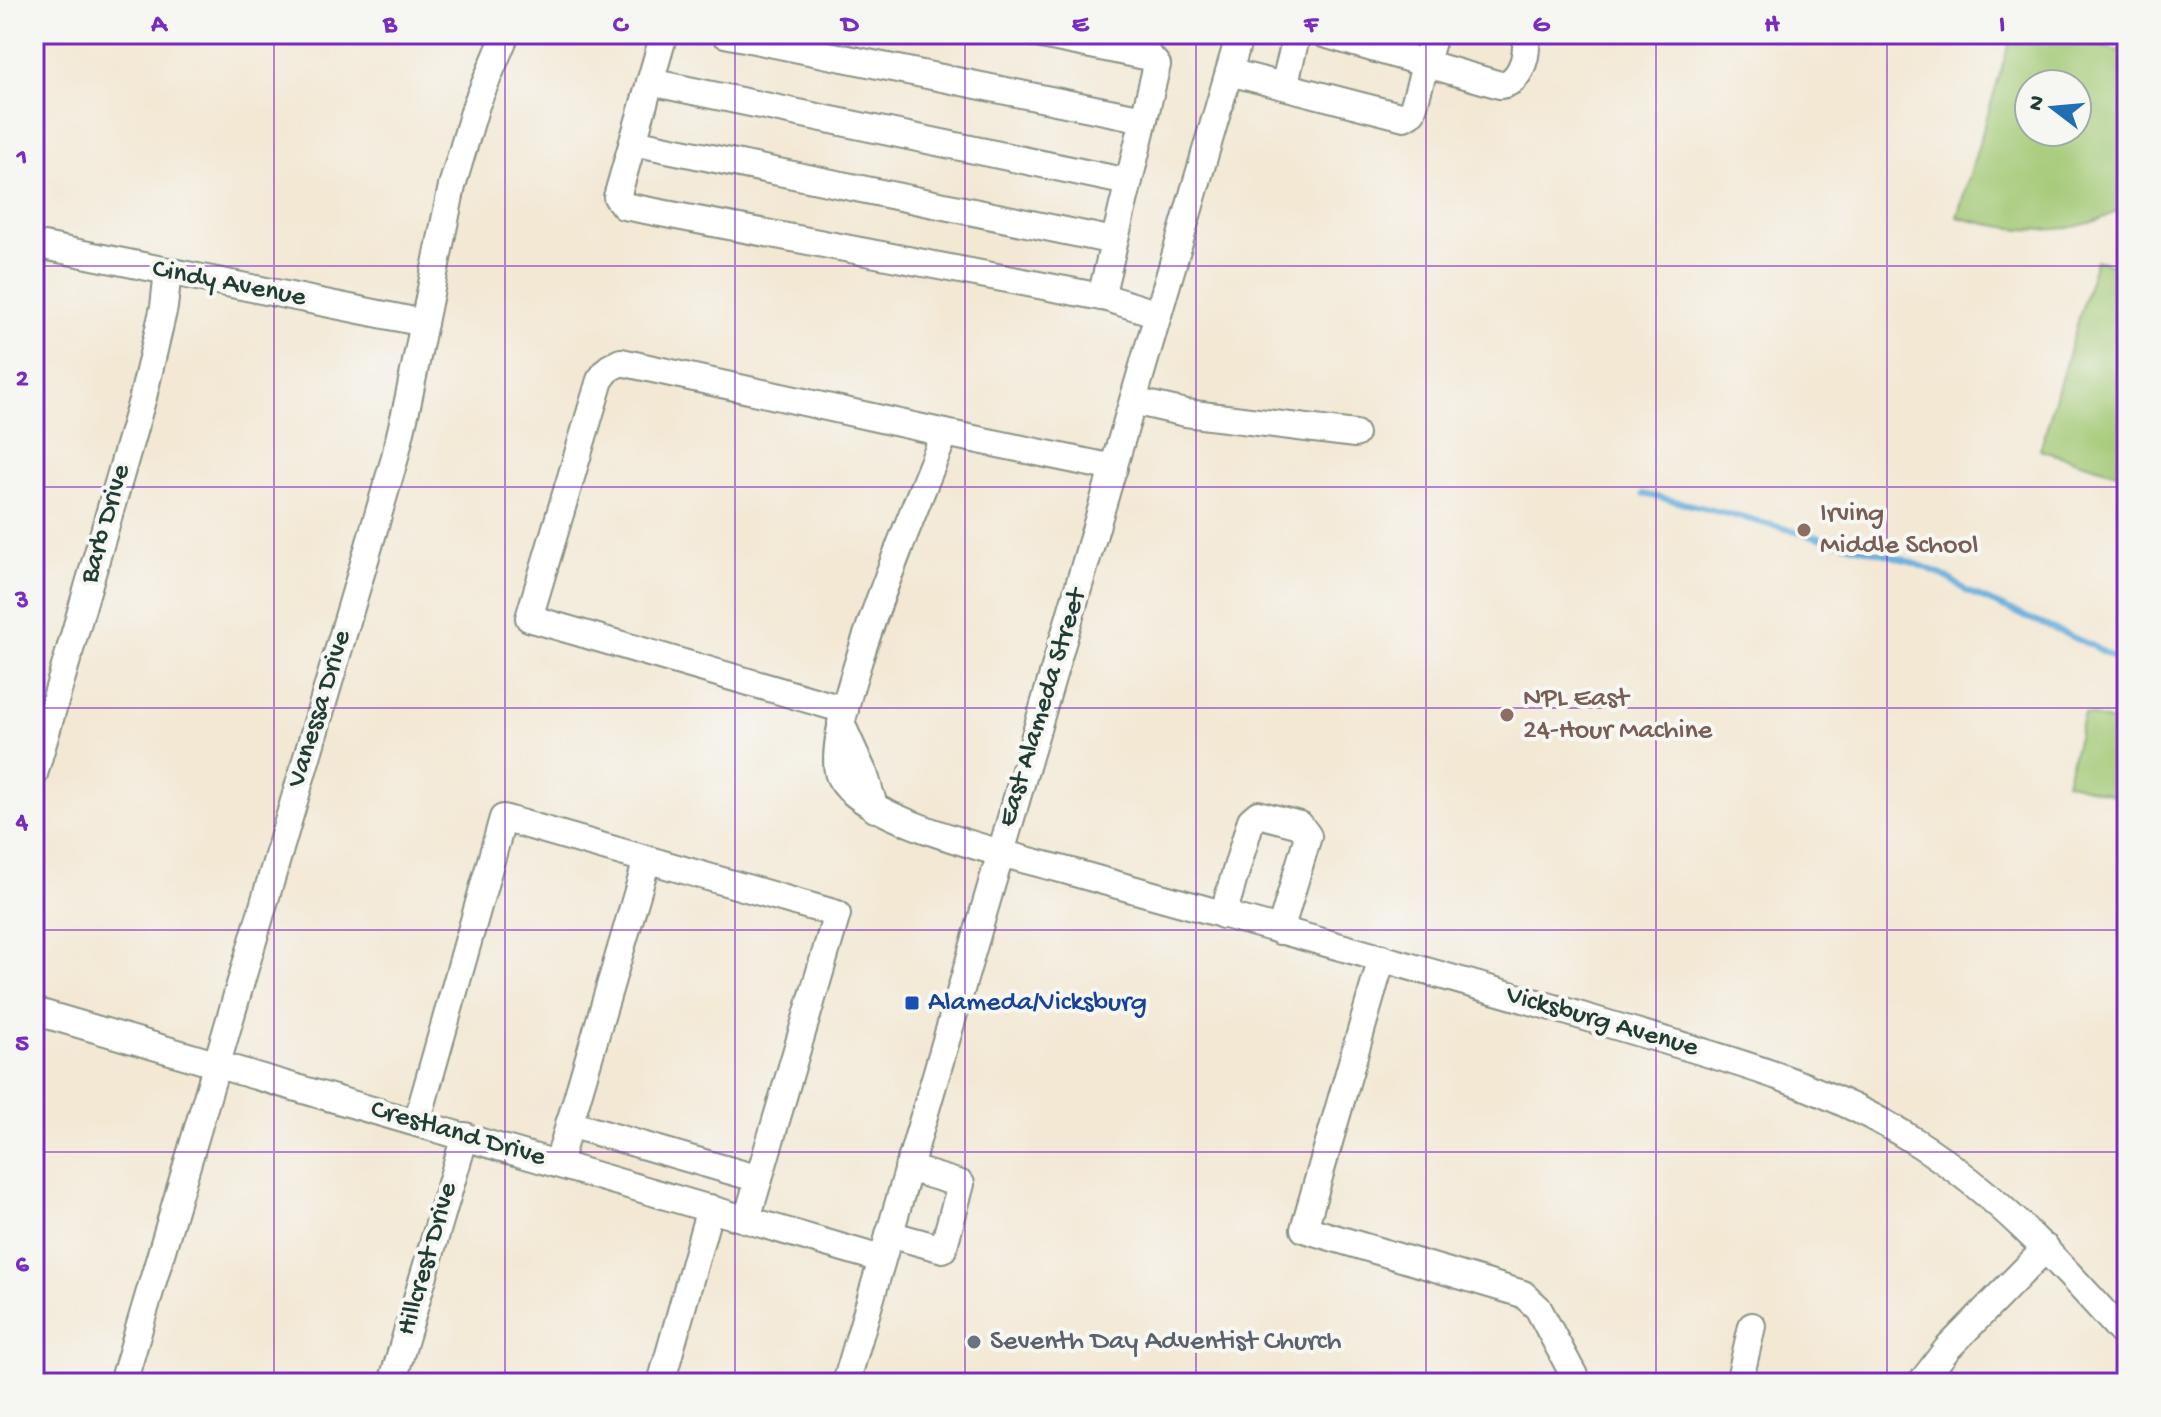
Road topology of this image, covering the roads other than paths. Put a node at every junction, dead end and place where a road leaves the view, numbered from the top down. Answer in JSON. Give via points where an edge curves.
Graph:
{"nodes":[{"id":1,"x":506,"y":34,"type":"edge"},
{"id":2,"x":664,"y":34,"type":"edge"},
{"id":3,"x":725,"y":34,"type":"edge"},
{"id":4,"x":1037,"y":34,"type":"edge"},
{"id":5,"x":1240,"y":34,"type":"edge"},
{"id":6,"x":1297,"y":34,"type":"edge"},
{"id":7,"x":1324,"y":34,"type":"edge"},
{"id":8,"x":1434,"y":34,"type":"edge"},
{"id":9,"x":1521,"y":34,"type":"edge"},
{"id":10,"x":1426,"y":62,"type":"junction"},
{"id":11,"x":1229,"y":72,"type":"junction"},
{"id":12,"x":650,"y":82,"type":"junction"},
{"id":13,"x":1284,"y":86,"type":"junction"},
{"id":14,"x":1144,"y":119,"type":"junction"},
{"id":15,"x":633,"y":142,"type":"junction"},
{"id":16,"x":1128,"y":182,"type":"junction"},
{"id":17,"x":1114,"y":241,"type":"junction"},
{"id":18,"x":34,"y":244,"type":"edge"},
{"id":19,"x":168,"y":271,"type":"junction"},
{"id":20,"x":1101,"y":297,"type":"junction"},
{"id":21,"x":1158,"y":314,"type":"junction"},
{"id":22,"x":424,"y":323,"type":"junction"},
{"id":23,"x":1133,"y":401,"type":"junction"},
{"id":24,"x":945,"y":433,"type":"junction"},
{"id":25,"x":1355,"y":434,"type":"dead end"},
{"id":26,"x":1114,"y":468,"type":"junction"},
{"id":27,"x":843,"y":716,"type":"junction"},
{"id":28,"x":34,"y":774,"type":"edge"},
{"id":29,"x":1000,"y":852,"type":"junction"},
{"id":30,"x":647,"y":860,"type":"junction"},
{"id":31,"x":1223,"y":915,"type":"junction"},
{"id":32,"x":1280,"y":931,"type":"junction"},
{"id":33,"x":1382,"y":958,"type":"junction"},
{"id":34,"x":34,"y":1011,"type":"edge"},
{"id":35,"x":216,"y":1065,"type":"junction"},
{"id":36,"x":417,"y":1122,"type":"junction"},
{"id":37,"x":569,"y":1124,"type":"junction"},
{"id":38,"x":465,"y":1136,"type":"junction"},
{"id":39,"x":558,"y":1163,"type":"junction"},
{"id":40,"x":908,"y":1168,"type":"junction"},
{"id":41,"x":759,"y":1179,"type":"junction"},
{"id":42,"x":710,"y":1208,"type":"junction"},
{"id":43,"x":747,"y":1219,"type":"junction"},
{"id":44,"x":885,"y":1247,"type":"junction"},
{"id":45,"x":2046,"y":1248,"type":"junction"},
{"id":46,"x":1752,"y":1326,"type":"dead end"},
{"id":47,"x":2127,"y":1338,"type":"edge"},
{"id":48,"x":123,"y":1383,"type":"edge"},
{"id":49,"x":392,"y":1383,"type":"edge"},
{"id":50,"x":661,"y":1383,"type":"edge"},
{"id":51,"x":846,"y":1383,"type":"edge"},
{"id":52,"x":1578,"y":1383,"type":"edge"},
{"id":53,"x":1739,"y":1383,"type":"edge"},
{"id":54,"x":1921,"y":1383,"type":"edge"}],
"edges":[{"from":1,"to":22,"type":"street","name":"Vanessa Drive","via":[[465,139]]},
{"from":2,"to":12,"type":"street"},
{"from":3,"to":14,"type":"street"},
{"from":4,"to":14,"type":"street","via":[[1150,57],[1157,65]]},
{"from":5,"to":11,"type":"street","name":"East Alameda Street"},
{"from":6,"to":13,"type":"street"},
{"from":7,"to":10,"type":"street"},
{"from":8,"to":10,"type":"street"},
{"from":9,"to":10,"type":"street","via":[[1527,48],[1518,77],[1510,84]]},
{"from":10,"to":13,"type":"street","via":[[1412,112],[1404,117]]},
{"from":11,"to":13,"type":"street"},
{"from":11,"to":21,"type":"street","name":"East Alameda Street"},
{"from":12,"to":15,"type":"street"},
{"from":12,"to":16,"type":"street"},
{"from":14,"to":16,"type":"street"},
{"from":15,"to":17,"type":"street"},
{"from":15,"to":20,"type":"street","via":[[617,197],[624,206]]},
{"from":16,"to":17,"type":"street"},
{"from":17,"to":20,"type":"street"},
{"from":18,"to":19,"type":"street","name":"Cindy Avenue"},
{"from":19,"to":22,"type":"street","name":"Cindy Avenue"},
{"from":19,"to":28,"type":"street","name":"Barb Drive","via":[[143,397]]},
{"from":20,"to":21,"type":"street"},
{"from":21,"to":23,"type":"street","name":"East Alameda Street"},
{"from":22,"to":35,"type":"street","name":"Vanessa Drive","via":[[394,461]]},
{"from":23,"to":25,"type":"street","via":[[1186,413]]},
{"from":23,"to":26,"type":"street","name":"East Alameda Street"},
{"from":24,"to":26,"type":"street"},
{"from":24,"to":27,"type":"street","name":"Vicksburg Avenue","via":[[880,600]]},
{"from":24,"to":27,"type":"street","via":[[621,362],[600,380],[529,618]]},
{"from":26,"to":29,"type":"street","name":"East Alameda Street"},
{"from":27,"to":29,"type":"street","name":"Vicksburg Avenue","via":[[836,769],[845,787],[875,809],[908,823]]},
{"from":29,"to":31,"type":"street","name":"Vicksburg Avenue"},
{"from":29,"to":40,"type":"street","name":"East Alameda Street"},
{"from":30,"to":36,"type":"street","via":[[503,818]]},
{"from":30,"to":37,"type":"street"},
{"from":30,"to":41,"type":"street","via":[[837,914]]},
{"from":31,"to":32,"type":"street","name":"Vicksburg Avenue"},
{"from":31,"to":32,"type":"street","via":[[1251,820],[1258,814],[1300,825],[1308,836]]},
{"from":32,"to":33,"type":"street","name":"Vicksburg Avenue"},
{"from":33,"to":45,"type":"street","name":"Vicksburg Avenue","via":[[1791,1080],[1913,1140]]},
{"from":33,"to":52,"type":"street","via":[[1304,1229],[1523,1294],[1538,1308]]},
{"from":34,"to":35,"type":"street","name":"Crestland Drive"},
{"from":35,"to":36,"type":"street","name":"Crestland Drive"},
{"from":35,"to":48,"type":"street","name":"Vanessa Drive"},
{"from":36,"to":38,"type":"street","name":"Crestland Drive"},
{"from":37,"to":39,"type":"street"},
{"from":37,"to":41,"type":"street"},
{"from":38,"to":39,"type":"street","name":"Crestland Drive"},
{"from":38,"to":49,"type":"street","name":"Hillcrest Drive"},
{"from":39,"to":42,"type":"street","name":"Crestland Drive"},
{"from":40,"to":44,"type":"street","name":"East Alameda Street"},
{"from":40,"to":44,"type":"street","name":"Crestland Drive","via":[[961,1184],[943,1249]]},
{"from":41,"to":43,"type":"street"},
{"from":42,"to":43,"type":"street","name":"Crestland Drive"},
{"from":42,"to":50,"type":"street"},
{"from":43,"to":44,"type":"street","name":"Crestland Drive"},
{"from":44,"to":51,"type":"street","name":"East Alameda Street"},
{"from":45,"to":47,"type":"street","name":"Vicksburg Avenue"},
{"from":45,"to":54,"type":"street","via":[[1947,1349]]},
{"from":46,"to":53,"type":"street"}]}
